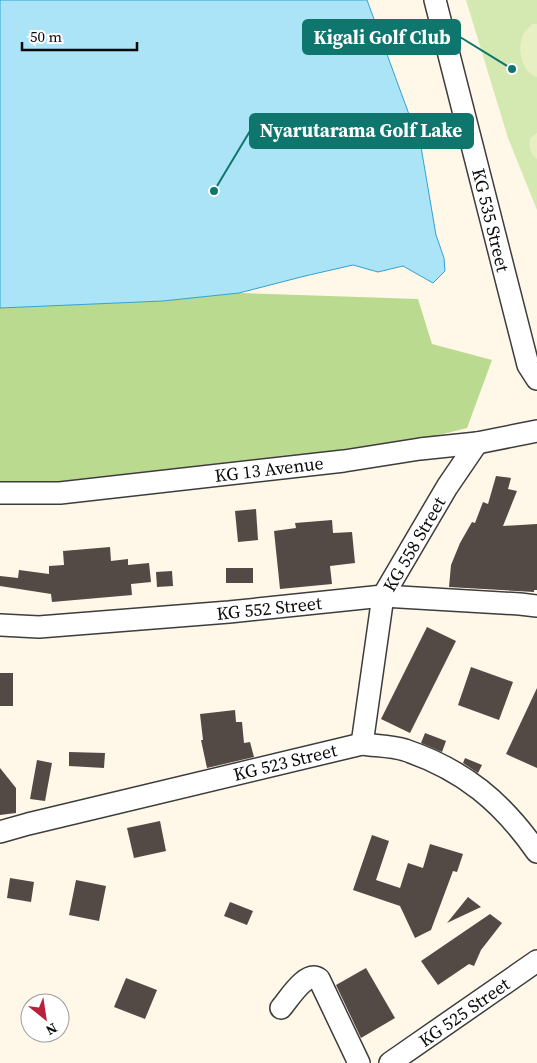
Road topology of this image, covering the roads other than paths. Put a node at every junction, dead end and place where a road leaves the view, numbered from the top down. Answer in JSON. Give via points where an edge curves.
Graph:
{"nodes":[{"id":1,"x":435,"y":0,"type":"edge"},
{"id":2,"x":537,"y":379,"type":"edge"},
{"id":3,"x":537,"y":431,"type":"edge"},
{"id":4,"x":477,"y":443,"type":"junction"},
{"id":5,"x":0,"y":493,"type":"edge"},
{"id":6,"x":384,"y":596,"type":"junction"},
{"id":7,"x":537,"y":606,"type":"edge"},
{"id":8,"x":0,"y":625,"type":"edge"},
{"id":9,"x":362,"y":744,"type":"junction"},
{"id":10,"x":0,"y":832,"type":"edge"},
{"id":11,"x":537,"y":852,"type":"edge"},
{"id":12,"x":537,"y":961,"type":"edge"},
{"id":13,"x":281,"y":1008,"type":"dead end"},
{"id":14,"x":359,"y":1063,"type":"edge"},
{"id":15,"x":390,"y":1063,"type":"edge"}],
"edges":[{"from":1,"to":2,"type":"street","name":"KG 535 Street","via":[[528,365]]},
{"from":3,"to":4,"type":"street","name":"KG 13 Avenue"},
{"from":4,"to":5,"type":"street","name":"KG 13 Avenue","via":[[60,493]]},
{"from":4,"to":6,"type":"street","name":"KG 558 Street","via":[[447,487]]},
{"from":6,"to":7,"type":"street","name":"KG 552 Street"},
{"from":6,"to":8,"type":"street","name":"KG 552 Street","via":[[39,627]]},
{"from":6,"to":9,"type":"street","name":"KG 558 Street"},
{"from":9,"to":10,"type":"street","name":"KG 523 Street"},
{"from":9,"to":11,"type":"street","name":"KG 523 Street","via":[[403,750],[473,783],[520,828]]},
{"from":12,"to":15,"type":"street","name":"KG 525 Street"},
{"from":13,"to":14,"type":"street","via":[[304,980],[310,976],[319,978]]}]}
